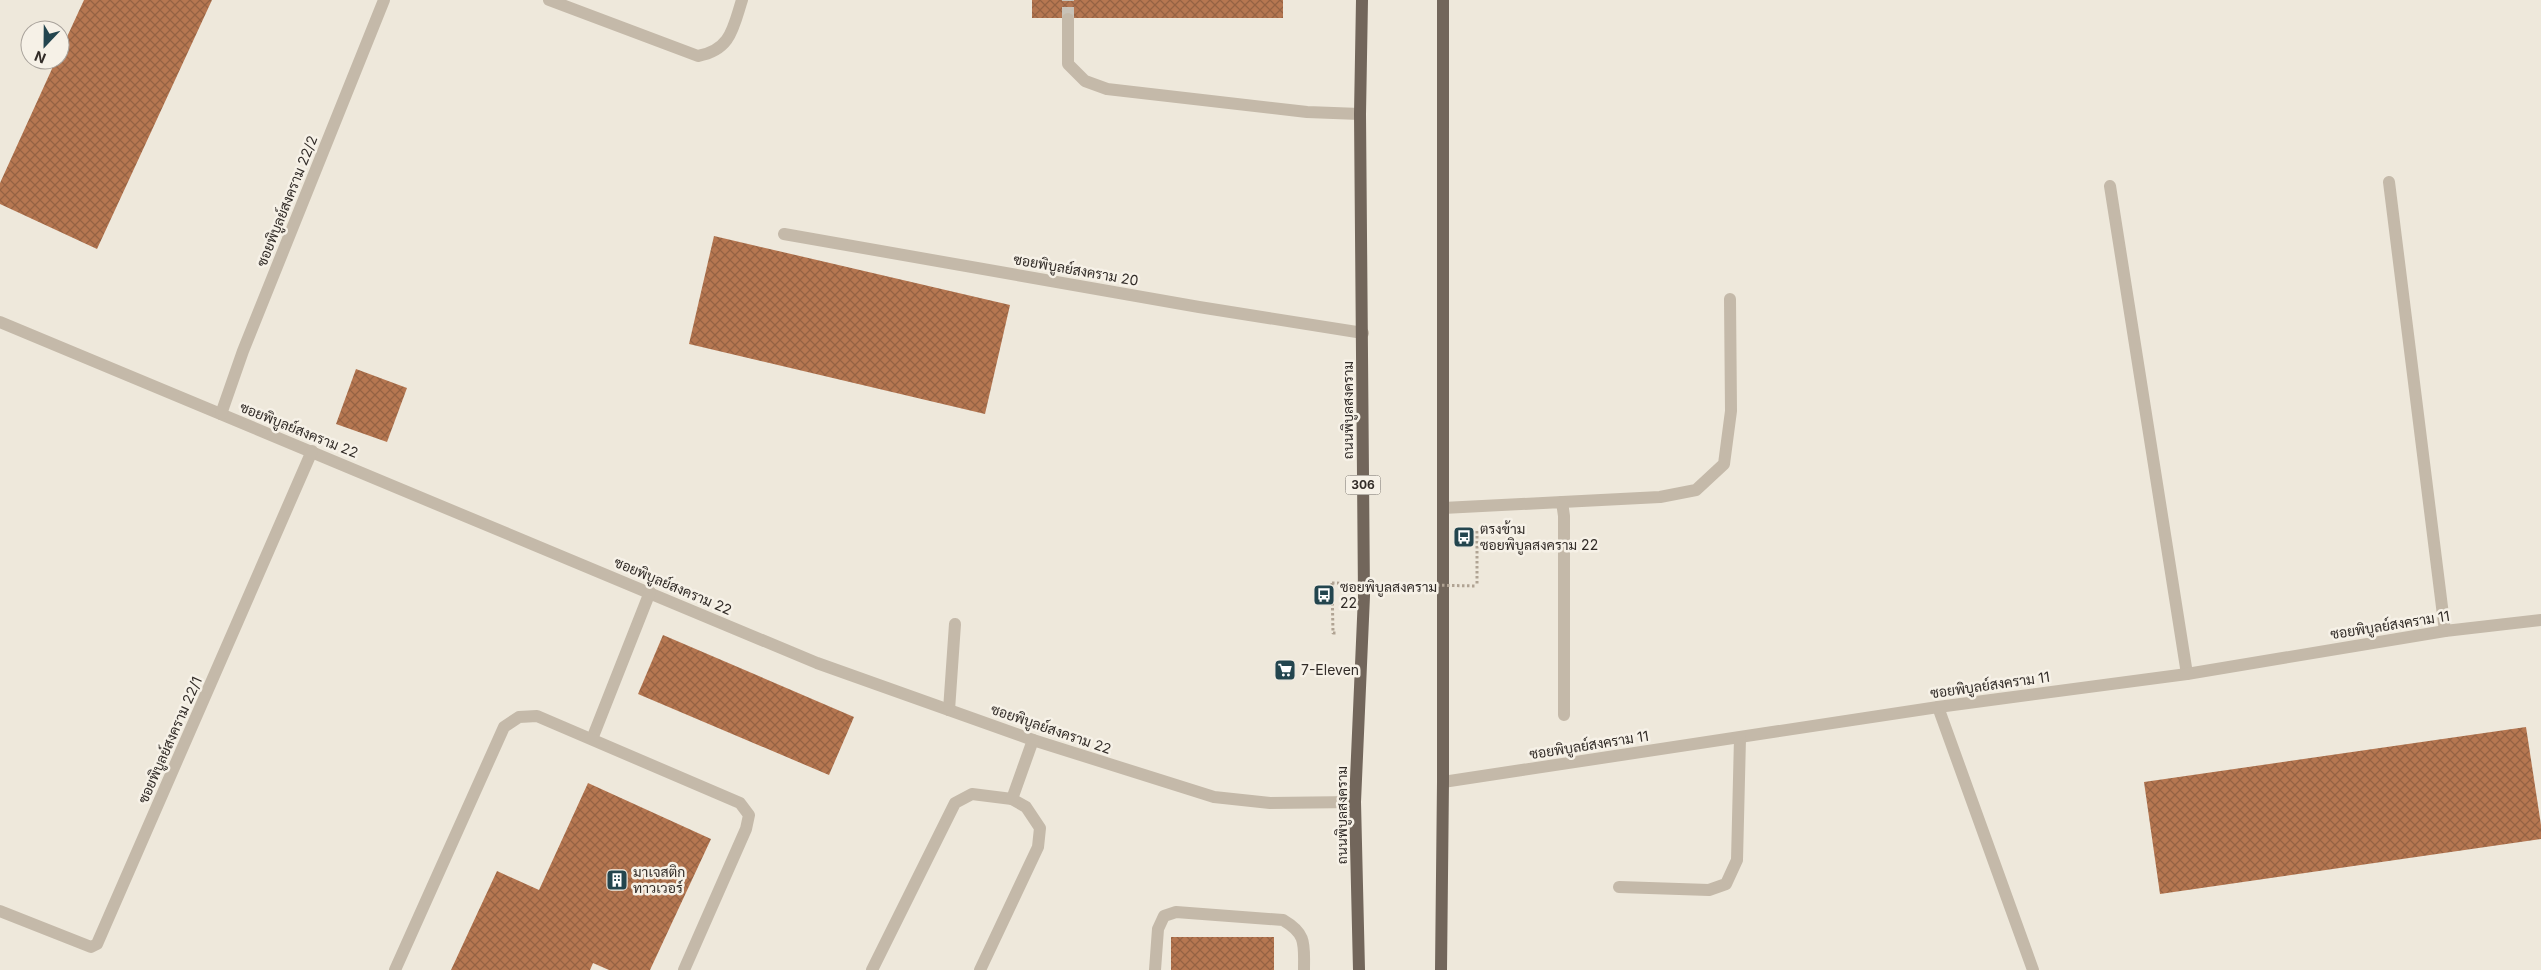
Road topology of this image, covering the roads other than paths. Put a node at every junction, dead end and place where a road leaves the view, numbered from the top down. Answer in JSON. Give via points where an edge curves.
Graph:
{"nodes":[{"id":1,"x":384,"y":0,"type":"edge"},
{"id":2,"x":549,"y":0,"type":"edge"},
{"id":3,"x":742,"y":0,"type":"edge"},
{"id":4,"x":1362,"y":0,"type":"edge"},
{"id":5,"x":1443,"y":0,"type":"edge"},
{"id":6,"x":1068,"y":19,"type":"tunnel mouth"},
{"id":7,"x":1360,"y":114,"type":"junction"},
{"id":8,"x":2389,"y":182,"type":"dead end"},
{"id":9,"x":2110,"y":186,"type":"dead end"},
{"id":10,"x":784,"y":234,"type":"dead end"},
{"id":11,"x":1730,"y":299,"type":"dead end"},
{"id":12,"x":0,"y":322,"type":"edge"},
{"id":13,"x":1363,"y":333,"type":"junction"},
{"id":14,"x":221,"y":414,"type":"junction"},
{"id":15,"x":312,"y":451,"type":"junction"},
{"id":16,"x":1562,"y":502,"type":"junction"},
{"id":17,"x":1444,"y":508,"type":"junction"},
{"id":18,"x":650,"y":592,"type":"junction"},
{"id":19,"x":2541,"y":620,"type":"edge"},
{"id":20,"x":955,"y":624,"type":"dead end"},
{"id":21,"x":2444,"y":631,"type":"junction"},
{"id":22,"x":2187,"y":674,"type":"junction"},
{"id":23,"x":1938,"y":707,"type":"junction"},
{"id":24,"x":949,"y":710,"type":"junction"},
{"id":25,"x":1564,"y":715,"type":"dead end"},
{"id":26,"x":1740,"y":738,"type":"junction"},
{"id":27,"x":592,"y":739,"type":"junction"},
{"id":28,"x":1034,"y":740,"type":"junction"},
{"id":29,"x":1444,"y":782,"type":"junction"},
{"id":30,"x":1012,"y":799,"type":"junction"},
{"id":31,"x":1355,"y":802,"type":"junction"},
{"id":32,"x":1620,"y":887,"type":"dead end"},
{"id":33,"x":0,"y":911,"type":"edge"},
{"id":34,"x":395,"y":970,"type":"edge"},
{"id":35,"x":684,"y":970,"type":"edge"},
{"id":36,"x":872,"y":970,"type":"edge"},
{"id":37,"x":980,"y":970,"type":"edge"},
{"id":38,"x":1155,"y":970,"type":"edge"},
{"id":39,"x":1304,"y":970,"type":"edge"},
{"id":40,"x":1359,"y":970,"type":"edge"},
{"id":41,"x":1441,"y":970,"type":"edge"},
{"id":42,"x":2033,"y":970,"type":"edge"}],
"edges":[{"from":1,"to":14,"type":"street","name":"ซอยพิบูลย์สงคราม 22/2","via":[[242,351]]},
{"from":2,"to":3,"type":"street","via":[[698,56],[712,53],[726,43]]},
{"from":4,"to":7,"type":"main road","name":"ถนนพิบูลสงคราม","number":"306"},
{"from":5,"to":17,"type":"main road"},
{"from":6,"to":7,"type":"street","via":[[1068,64],[1085,81],[1107,89],[1307,112]]},
{"from":7,"to":13,"type":"main road","name":"ถนนพิบูลสงคราม","number":"306"},
{"from":8,"to":21,"type":"street"},
{"from":9,"to":22,"type":"street"},
{"from":10,"to":13,"type":"street","name":"ซอยพิบูลย์สงคราม 20"},
{"from":11,"to":16,"type":"street","via":[[1731,411],[1724,464],[1696,490],[1660,497]]},
{"from":12,"to":14,"type":"street","name":"ซอยพิบูลย์สงคราม 22"},
{"from":13,"to":31,"type":"main road","name":"ถนนพิบูลสงคราม","number":"306","via":[[1363,634]]},
{"from":14,"to":15,"type":"street","name":"ซอยพิบูลย์สงคราม 22"},
{"from":15,"to":18,"type":"street","name":"ซอยพิบูลย์สงคราม 22"},
{"from":15,"to":33,"type":"street","name":"ซอยพิบูลย์สงคราม 22/1","via":[[97,944],[91,947]]},
{"from":16,"to":17,"type":"street"},
{"from":16,"to":25,"type":"street"},
{"from":17,"to":29,"type":"main road"},
{"from":18,"to":24,"type":"street","name":"ซอยพิบูลย์สงคราม 22","via":[[817,663]]},
{"from":18,"to":27,"type":"street"},
{"from":19,"to":21,"type":"street","name":"ซอยพิบูลย์สงคราม 11"},
{"from":20,"to":24,"type":"street"},
{"from":21,"to":22,"type":"street","name":"ซอยพิบูลย์สงคราม 11"},
{"from":22,"to":23,"type":"street","name":"ซอยพิบูลย์สงคราม 11"},
{"from":23,"to":26,"type":"street","name":"ซอยพิบูลย์สงคราม 11"},
{"from":23,"to":42,"type":"street"},
{"from":24,"to":28,"type":"street","name":"ซอยพิบูลย์สงคราม 22"},
{"from":26,"to":29,"type":"street","name":"ซอยพิบูลย์สงคราม 11"},
{"from":26,"to":32,"type":"street","via":[[1737,860],[1726,884],[1709,890]]},
{"from":27,"to":34,"type":"street","via":[[537,716],[519,717],[504,727]]},
{"from":27,"to":35,"type":"street","via":[[740,803],[749,815],[746,829]]},
{"from":28,"to":30,"type":"street"},
{"from":28,"to":31,"type":"street","name":"ซอยพิบูลย์สงคราม 22","via":[[1214,797],[1270,803]]},
{"from":29,"to":41,"type":"main road"},
{"from":30,"to":36,"type":"street","via":[[972,794],[955,803]]},
{"from":30,"to":37,"type":"street","via":[[1026,807],[1040,828],[1038,847]]},
{"from":31,"to":40,"type":"main road","name":"ถนนพิบูลสงคราม","number":"306"},
{"from":38,"to":39,"type":"street","via":[[1158,929],[1164,916],[1176,912],[1283,920],[1297,928],[1304,943]]}]}
